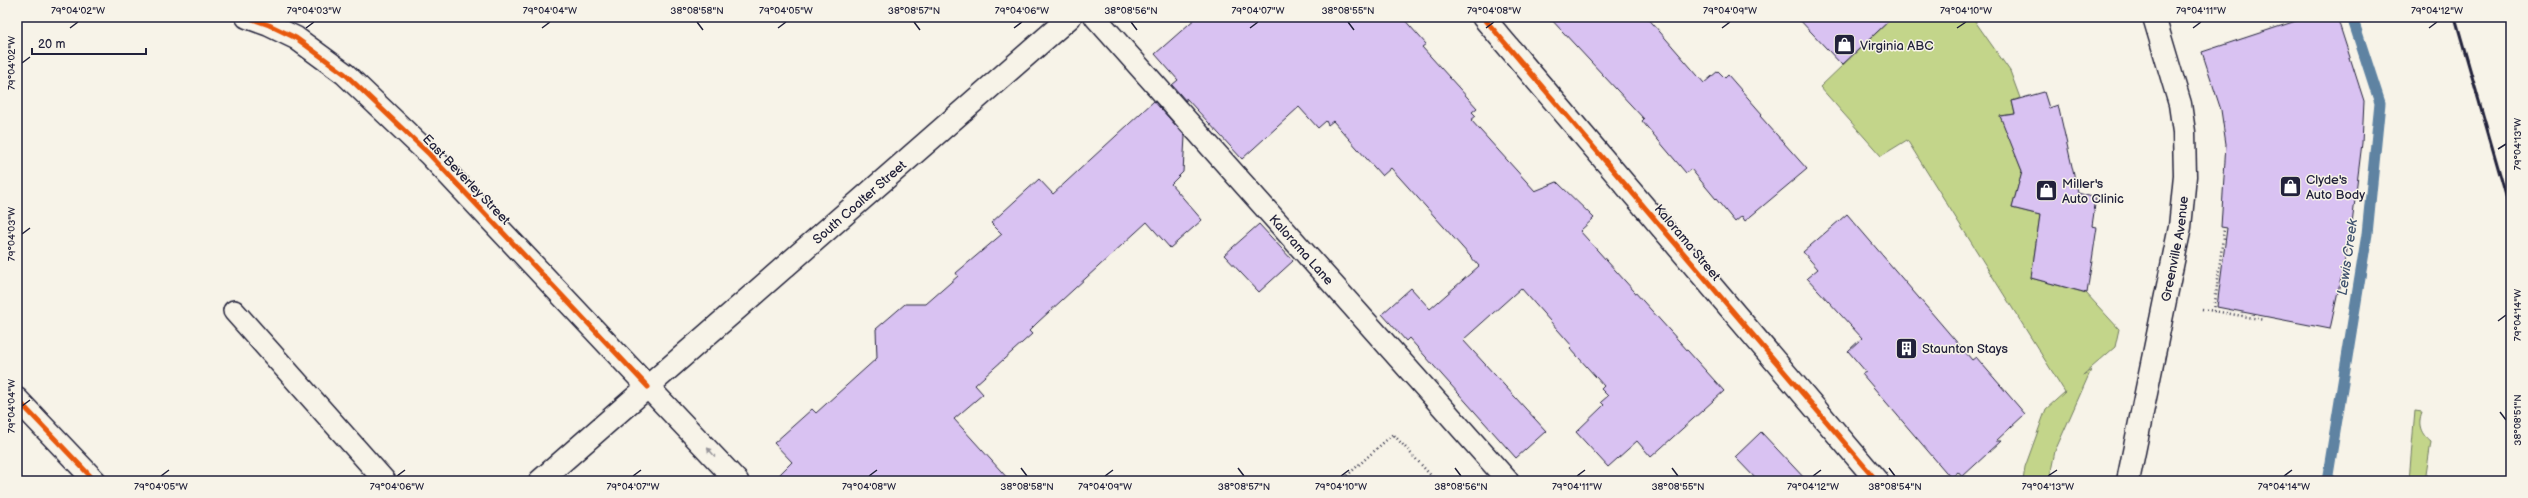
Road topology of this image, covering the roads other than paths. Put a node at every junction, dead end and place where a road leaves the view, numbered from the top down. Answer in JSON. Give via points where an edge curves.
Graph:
{"nodes":[{"id":1,"x":246,"y":17,"type":"edge"},
{"id":2,"x":1070,"y":17,"type":"edge"},
{"id":3,"x":1095,"y":17,"type":"edge"},
{"id":4,"x":1483,"y":17,"type":"edge"},
{"id":5,"x":2154,"y":17,"type":"edge"},
{"id":6,"x":234,"y":311,"type":"dead end"},
{"id":7,"x":648,"y":386,"type":"junction"},
{"id":8,"x":17,"y":399,"type":"edge"},
{"id":9,"x":95,"y":481,"type":"edge"},
{"id":10,"x":385,"y":481,"type":"edge"},
{"id":11,"x":540,"y":481,"type":"edge"},
{"id":12,"x":737,"y":481,"type":"edge"},
{"id":13,"x":1508,"y":481,"type":"edge"},
{"id":14,"x":1877,"y":481,"type":"edge"},
{"id":15,"x":2132,"y":481,"type":"edge"}],
"edges":[{"from":1,"to":7,"type":"main road","name":"East Beverley Street","via":[[296,38],[345,74],[428,154]]},
{"from":2,"to":7,"type":"main road","name":"South Coalter Street"},
{"from":3,"to":13,"type":"lane","name":"Kalorama Lane"},
{"from":4,"to":14,"type":"main road","name":"Kalorama Street"},
{"from":5,"to":15,"type":"main road","name":"Greenville Avenue","via":[[2180,104],[2184,132],[2185,176],[2180,227]]},
{"from":6,"to":10,"type":"lane"},
{"from":7,"to":11,"type":"main road","name":"South Coalter Street"},
{"from":12,"to":7,"type":"main road","name":"East Beverley Street","one_way":true},
{"from":8,"to":9,"type":"main road"}]}
